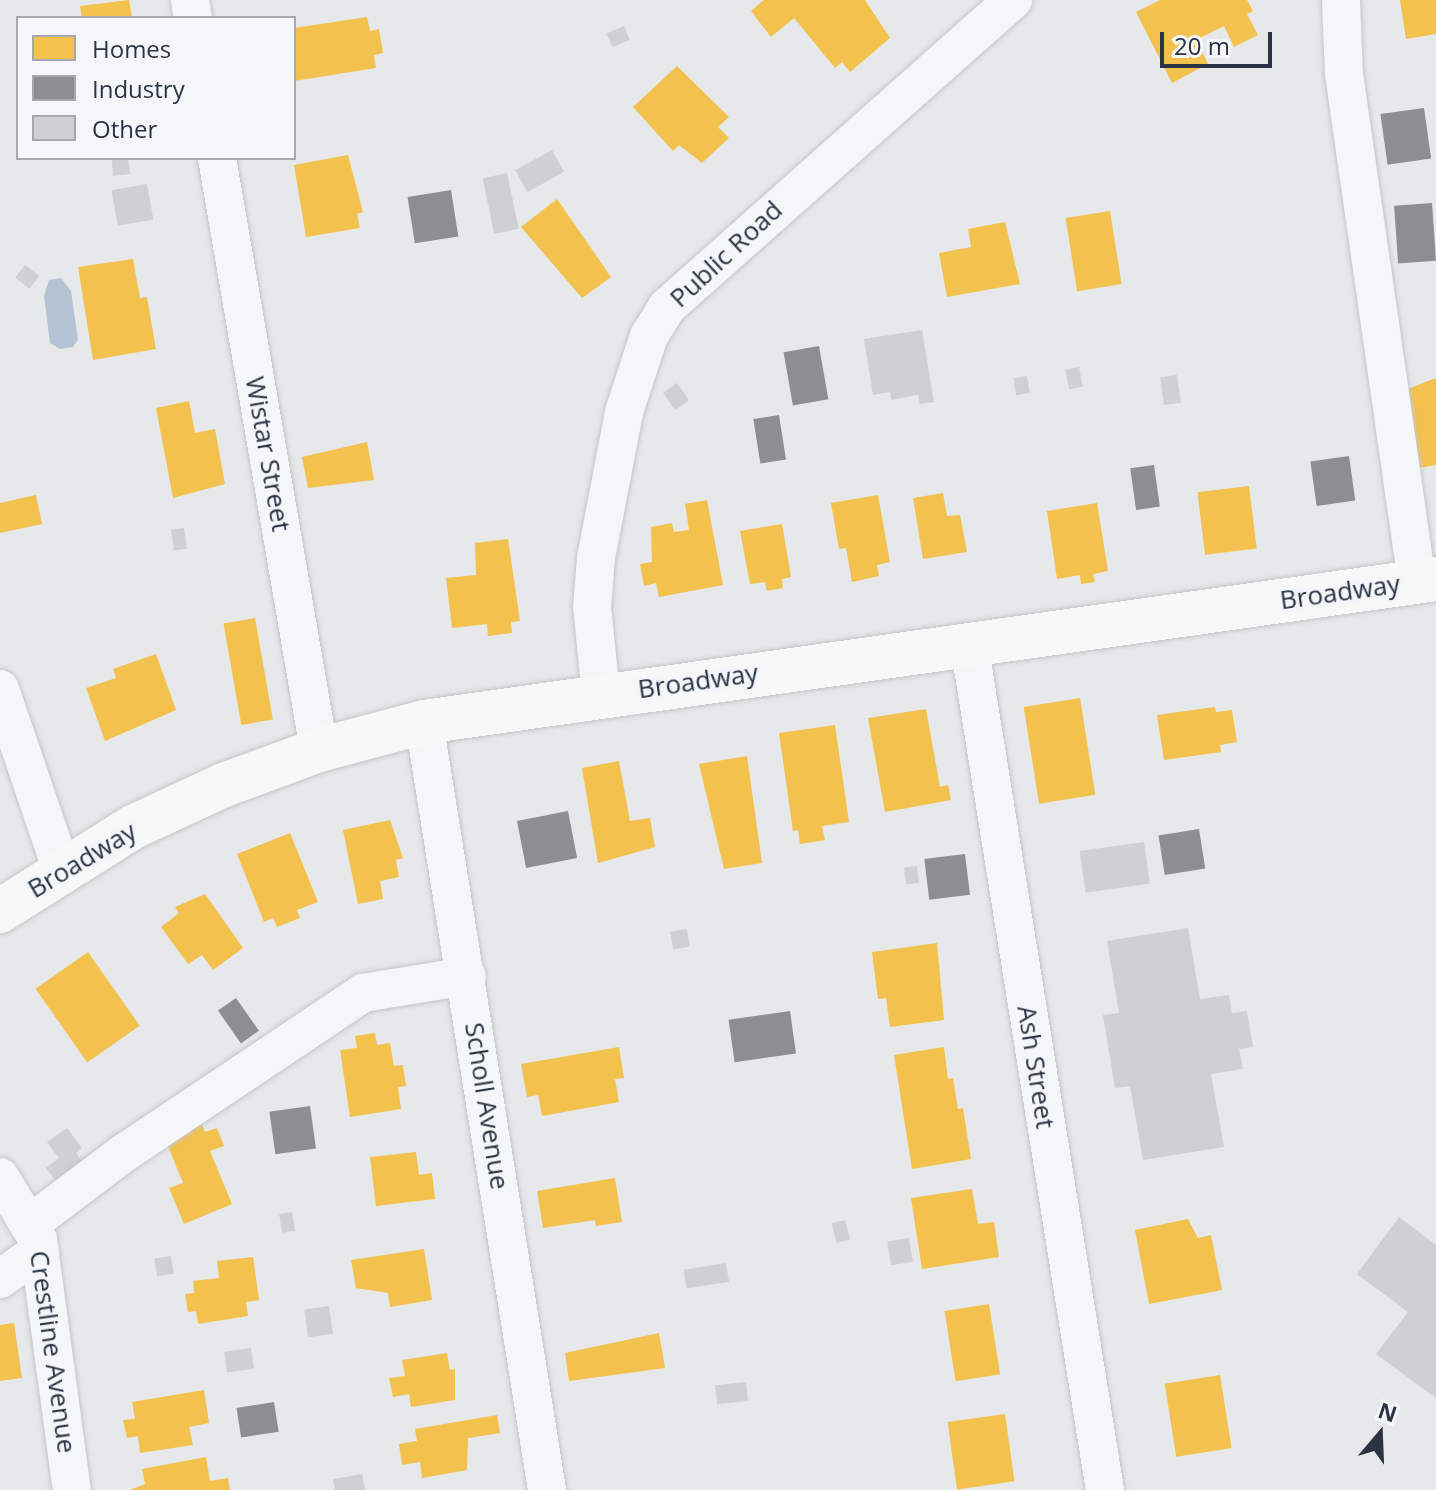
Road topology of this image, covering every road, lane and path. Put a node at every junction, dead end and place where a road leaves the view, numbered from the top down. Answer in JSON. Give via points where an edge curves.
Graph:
{"nodes":[{"id":1,"x":1013,"y":0,"type":"edge"},
{"id":2,"x":1341,"y":0,"type":"edge"},
{"id":3,"x":217,"y":160,"type":"edge"},
{"id":4,"x":1427,"y":581,"type":"edge"},
{"id":5,"x":969,"y":643,"type":"junction"},
{"id":6,"x":0,"y":689,"type":"edge"},
{"id":7,"x":601,"y":695,"type":"junction"},
{"id":8,"x":424,"y":722,"type":"junction"},
{"id":9,"x":319,"y":750,"type":"junction"},
{"id":10,"x":61,"y":868,"type":"junction"},
{"id":11,"x":0,"y":911,"type":"edge"},
{"id":12,"x":467,"y":976,"type":"junction"},
{"id":13,"x":0,"y":1177,"type":"edge"},
{"id":14,"x":36,"y":1236,"type":"junction"},
{"id":15,"x":0,"y":1279,"type":"edge"},
{"id":16,"x":72,"y":1490,"type":"edge"},
{"id":17,"x":547,"y":1490,"type":"edge"},
{"id":18,"x":1105,"y":1490,"type":"edge"}],
"edges":[{"from":1,"to":7,"type":"street","name":"Public Road","via":[[667,307],[649,336],[624,412],[596,558],[592,607]]},
{"from":2,"to":4,"type":"street","via":[[1344,74]]},
{"from":3,"to":9,"type":"street","name":"Wistar Street"},
{"from":4,"to":5,"type":"main road","name":"Broadway"},
{"from":5,"to":7,"type":"main road","name":"Broadway"},
{"from":5,"to":18,"type":"street","name":"Ash Street"},
{"from":6,"to":10,"type":"street"},
{"from":7,"to":8,"type":"main road","name":"Broadway"},
{"from":8,"to":9,"type":"main road","name":"Broadway"},
{"from":8,"to":12,"type":"street","name":"Scholl Avenue"},
{"from":9,"to":10,"type":"main road","name":"Broadway","via":[[224,785]]},
{"from":10,"to":11,"type":"main road","name":"Broadway"},
{"from":12,"to":14,"type":"street","via":[[363,993],[124,1153]]},
{"from":12,"to":17,"type":"street","name":"Scholl Avenue"},
{"from":13,"to":14,"type":"street","name":"Crestline Avenue"},
{"from":14,"to":15,"type":"street"},
{"from":14,"to":16,"type":"street","name":"Crestline Avenue"}]}
